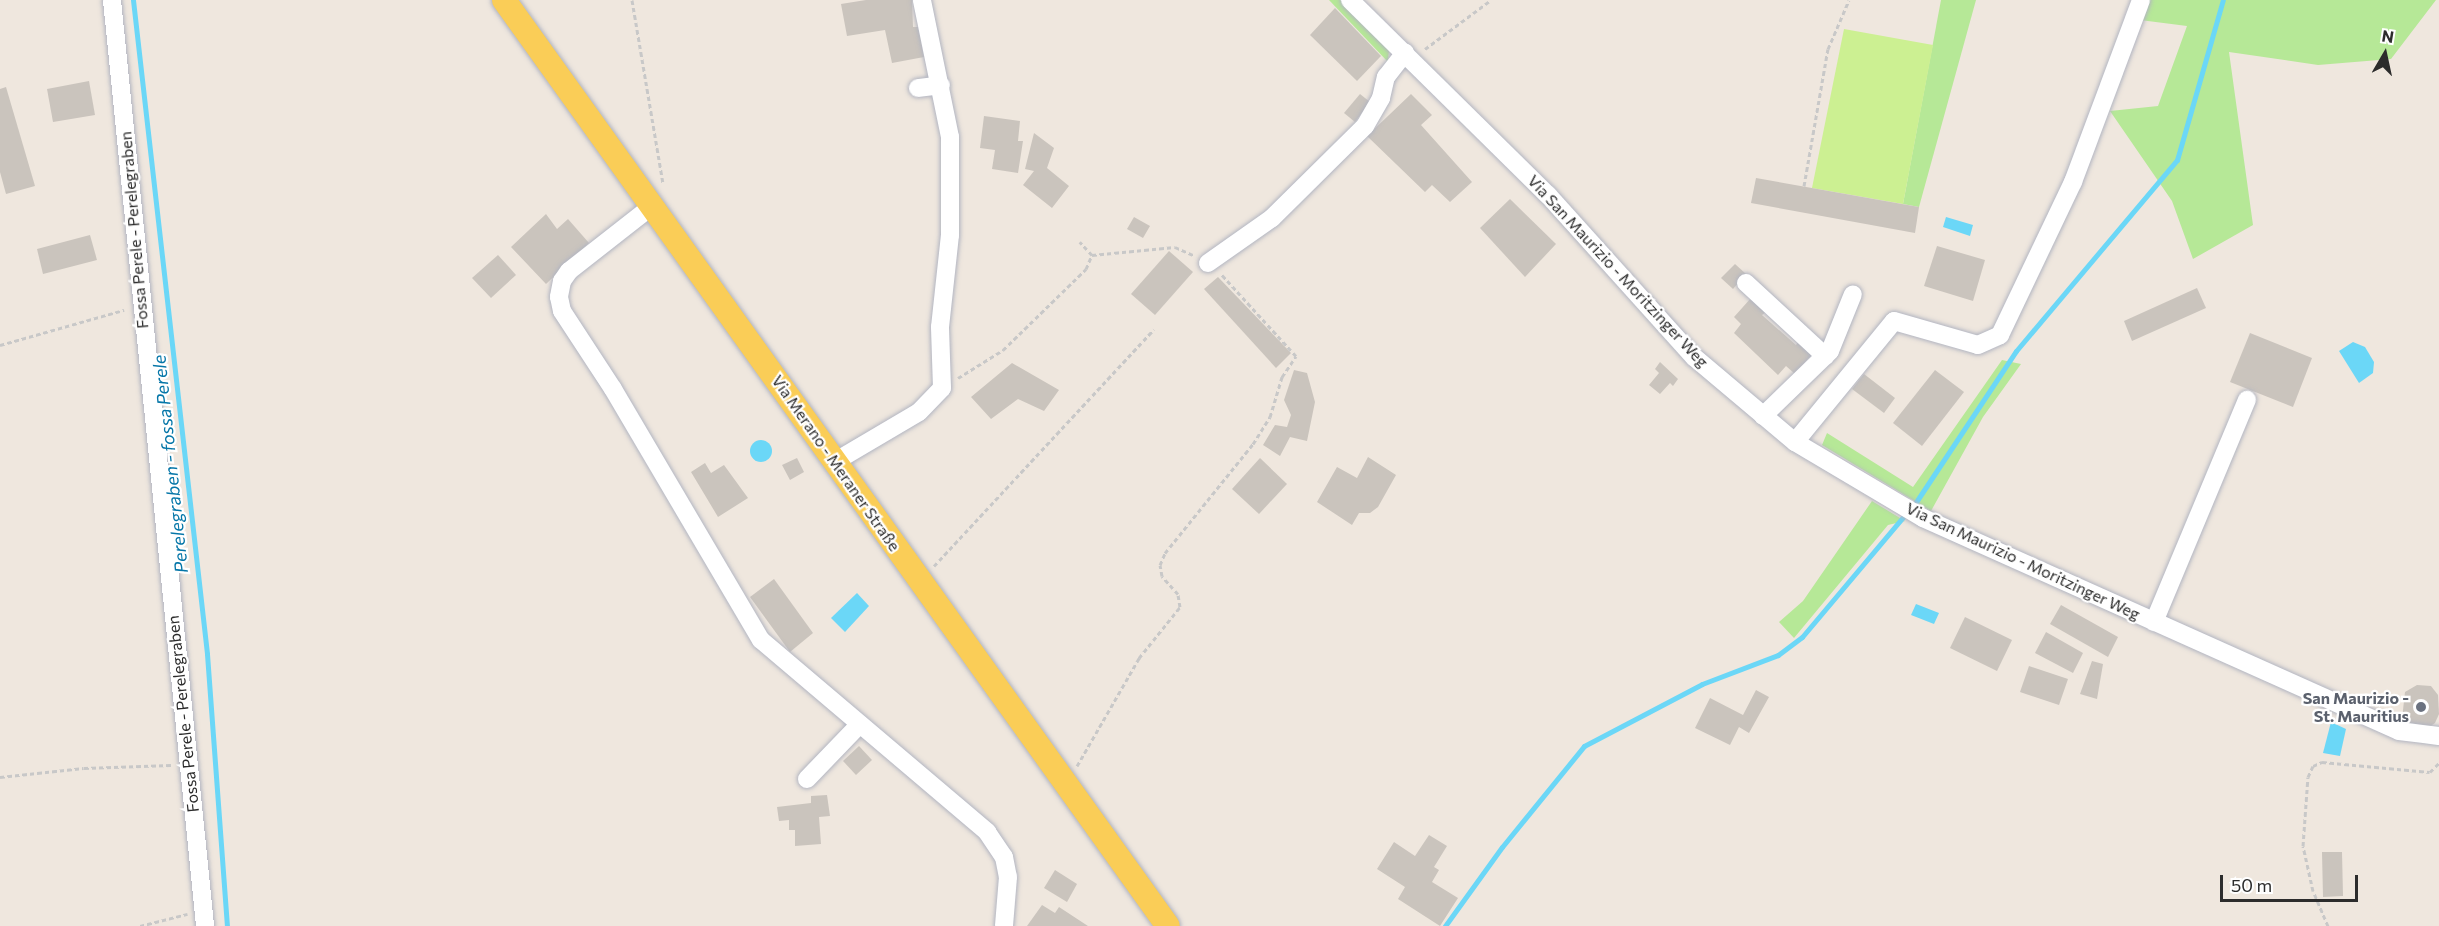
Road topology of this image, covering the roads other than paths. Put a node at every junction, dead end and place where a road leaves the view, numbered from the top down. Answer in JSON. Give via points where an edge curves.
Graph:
{"nodes":[{"id":1,"x":112,"y":0,"type":"edge"},
{"id":2,"x":504,"y":0,"type":"edge"},
{"id":3,"x":922,"y":0,"type":"edge"},
{"id":4,"x":1350,"y":0,"type":"edge"},
{"id":5,"x":2141,"y":0,"type":"edge"},
{"id":6,"x":1408,"y":56,"type":"junction"},
{"id":7,"x":941,"y":85,"type":"junction"},
{"id":8,"x":918,"y":88,"type":"dead end"},
{"id":9,"x":652,"y":206,"type":"junction"},
{"id":10,"x":1208,"y":263,"type":"road end"},
{"id":11,"x":1746,"y":283,"type":"dead end"},
{"id":12,"x":1853,"y":294,"type":"dead end"},
{"id":13,"x":1825,"y":356,"type":"junction"},
{"id":14,"x":2247,"y":400,"type":"dead end"},
{"id":15,"x":1763,"y":416,"type":"junction"},
{"id":16,"x":1795,"y":442,"type":"junction"},
{"id":17,"x":841,"y":457,"type":"junction"},
{"id":18,"x":2154,"y":622,"type":"junction"},
{"id":19,"x":860,"y":724,"type":"junction"},
{"id":20,"x":2439,"y":736,"type":"edge"},
{"id":21,"x":807,"y":779,"type":"dead end"},
{"id":22,"x":204,"y":918,"type":"edge"},
{"id":23,"x":1004,"y":926,"type":"edge"},
{"id":24,"x":1168,"y":926,"type":"edge"}],
"edges":[{"from":1,"to":22,"type":"street","name":"Fossa Perele - Perelegraben"},
{"from":2,"to":9,"type":"main road","name":"Via Merano - Meraner Straße"},
{"from":3,"to":7,"type":"street"},
{"from":4,"to":6,"type":"street","name":"Via San Maurizio - Moritzinger Weg"},
{"from":5,"to":16,"type":"street","via":[[2073,183],[2000,334],[1978,345],[1894,321]]},
{"from":6,"to":10,"type":"street","via":[[1386,77],[1381,98],[1365,126],[1272,218]]},
{"from":6,"to":15,"type":"street","name":"Via San Maurizio - Moritzinger Weg","via":[[1548,195],[1694,357]]},
{"from":7,"to":8,"type":"street"},
{"from":7,"to":17,"type":"street","via":[[950,137],[950,235],[940,327],[942,388],[919,412]]},
{"from":9,"to":17,"type":"main road","name":"Via Merano - Meraner Straße"},
{"from":9,"to":19,"type":"street","via":[[570,271],[559,297],[562,311],[613,389],[761,640]]},
{"from":11,"to":13,"type":"street"},
{"from":12,"to":13,"type":"street"},
{"from":13,"to":15,"type":"street"},
{"from":14,"to":18,"type":"street"},
{"from":15,"to":16,"type":"street","name":"Via San Maurizio - Moritzinger Weg"},
{"from":16,"to":18,"type":"street","name":"Via San Maurizio - Moritzinger Weg","via":[[1923,518]]},
{"from":17,"to":24,"type":"main road","name":"Via Merano - Meraner Straße","via":[[919,580]]},
{"from":18,"to":20,"type":"street","name":"Via San Maurizio - Moritzinger Weg","via":[[2399,731]]},
{"from":19,"to":21,"type":"street"},
{"from":19,"to":23,"type":"street","via":[[987,832],[1004,857],[1008,878]]}]}
